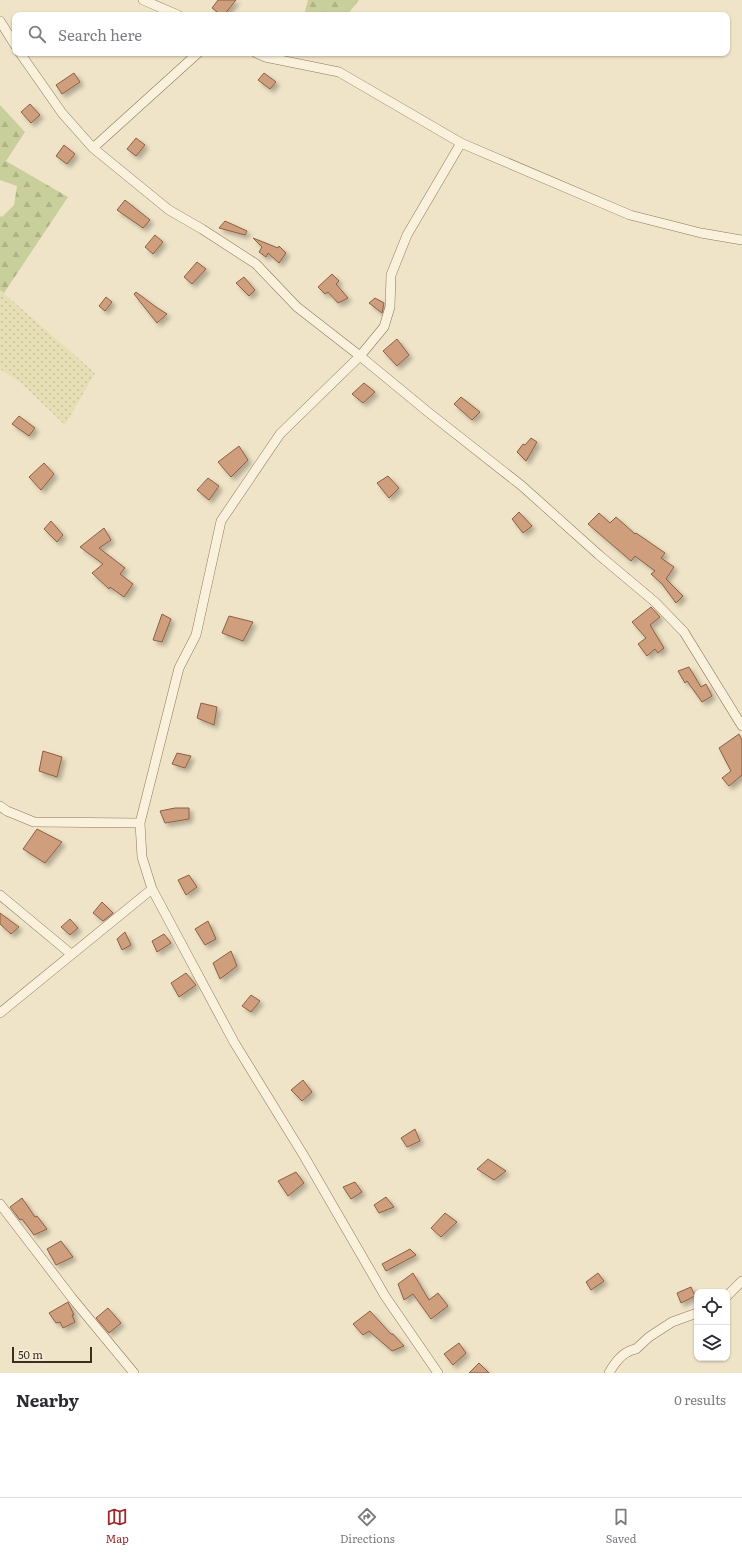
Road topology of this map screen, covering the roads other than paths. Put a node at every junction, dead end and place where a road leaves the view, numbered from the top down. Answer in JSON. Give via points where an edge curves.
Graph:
{"nodes":[{"id":1,"x":143,"y":0,"type":"edge"},
{"id":2,"x":171,"y":12,"type":"edge"},
{"id":3,"x":0,"y":21,"type":"edge"},
{"id":4,"x":12,"y":40,"type":"edge"},
{"id":5,"x":22,"y":56,"type":"edge"},
{"id":6,"x":195,"y":56,"type":"edge"},
{"id":7,"x":263,"y":56,"type":"edge"},
{"id":8,"x":461,"y":143,"type":"junction"},
{"id":9,"x":93,"y":148,"type":"junction"},
{"id":10,"x":742,"y":240,"type":"edge"},
{"id":11,"x":360,"y":356,"type":"junction"},
{"id":12,"x":742,"y":726,"type":"edge"},
{"id":13,"x":0,"y":806,"type":"edge"},
{"id":14,"x":140,"y":823,"type":"junction"},
{"id":15,"x":152,"y":888,"type":"junction"},
{"id":16,"x":0,"y":895,"type":"edge"},
{"id":17,"x":71,"y":954,"type":"junction"},
{"id":18,"x":0,"y":1013,"type":"edge"},
{"id":19,"x":0,"y":1204,"type":"edge"},
{"id":20,"x":742,"y":1281,"type":"edge"},
{"id":21,"x":730,"y":1293,"type":"edge"},
{"id":22,"x":694,"y":1313,"type":"edge"},
{"id":23,"x":134,"y":1373,"type":"edge"},
{"id":24,"x":438,"y":1373,"type":"edge"},
{"id":25,"x":609,"y":1373,"type":"edge"}],
"edges":[{"from":1,"to":2,"type":"street"},
{"from":3,"to":4,"type":"street"},
{"from":5,"to":9,"type":"street","via":[[62,113]]},
{"from":6,"to":9,"type":"street"},
{"from":7,"to":8,"type":"street","via":[[339,72]]},
{"from":8,"to":10,"type":"street","via":[[630,215],[701,233]]},
{"from":8,"to":11,"type":"street","via":[[407,235],[390,275],[390,307],[384,327]]},
{"from":9,"to":11,"type":"street","via":[[169,210],[256,264],[297,307]]},
{"from":11,"to":12,"type":"street","via":[[522,486],[655,602],[684,632]]},
{"from":11,"to":14,"type":"street","via":[[280,434],[221,521],[196,635],[180,668]]},
{"from":13,"to":14,"type":"street","via":[[34,822]]},
{"from":14,"to":15,"type":"street","via":[[142,857]]},
{"from":15,"to":17,"type":"street"},
{"from":15,"to":24,"type":"street","via":[[234,1042],[385,1296]]},
{"from":16,"to":17,"type":"street"},
{"from":17,"to":18,"type":"street"},
{"from":19,"to":23,"type":"street"},
{"from":20,"to":21,"type":"street"},
{"from":22,"to":25,"type":"street","via":[[657,1331],[636,1349],[617,1360]]}]}
